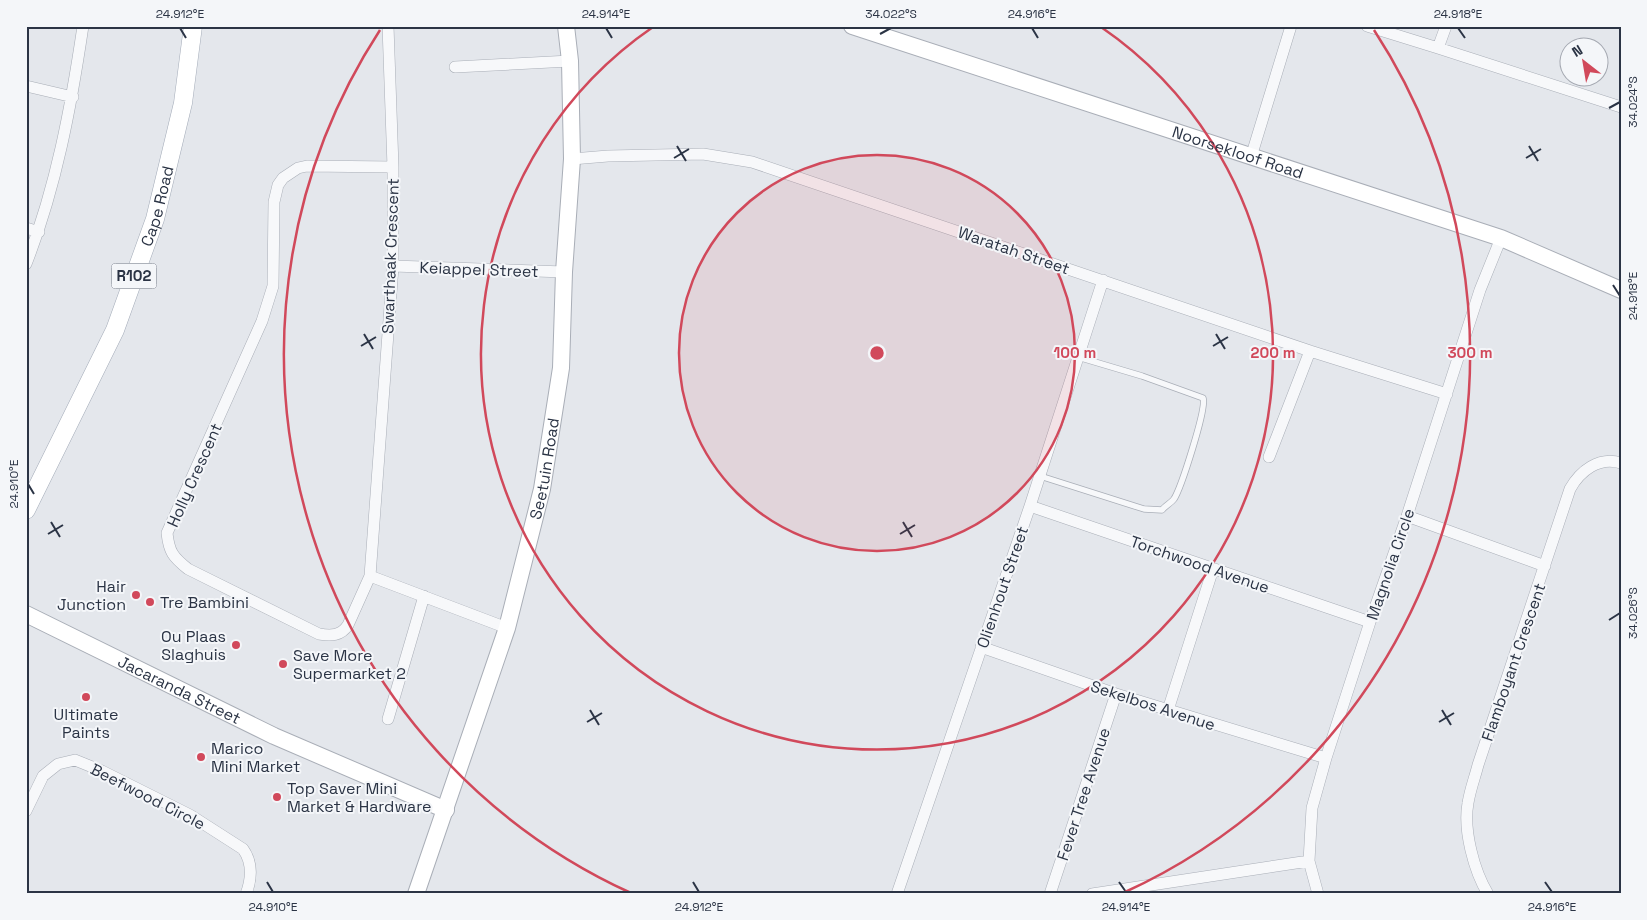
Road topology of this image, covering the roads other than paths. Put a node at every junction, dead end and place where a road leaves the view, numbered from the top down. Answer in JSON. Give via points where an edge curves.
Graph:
{"nodes":[{"id":1,"x":83,"y":26,"type":"edge"},
{"id":2,"x":193,"y":26,"type":"edge"},
{"id":3,"x":388,"y":26,"type":"edge"},
{"id":4,"x":566,"y":26,"type":"edge"},
{"id":5,"x":852,"y":26,"type":"edge"},
{"id":6,"x":1291,"y":26,"type":"edge"},
{"id":7,"x":1367,"y":26,"type":"edge"},
{"id":8,"x":1446,"y":26,"type":"edge"},
{"id":9,"x":1438,"y":48,"type":"junction"},
{"id":10,"x":570,"y":61,"type":"junction"},
{"id":11,"x":455,"y":67,"type":"dead end"},
{"id":12,"x":26,"y":86,"type":"edge"},
{"id":13,"x":73,"y":97,"type":"junction"},
{"id":14,"x":1621,"y":107,"type":"edge"},
{"id":15,"x":1251,"y":157,"type":"junction"},
{"id":16,"x":572,"y":159,"type":"junction"},
{"id":17,"x":393,"y":168,"type":"junction"},
{"id":18,"x":26,"y":228,"type":"edge"},
{"id":19,"x":39,"y":232,"type":"junction"},
{"id":20,"x":1501,"y":238,"type":"junction"},
{"id":21,"x":26,"y":264,"type":"edge"},
{"id":22,"x":393,"y":266,"type":"junction"},
{"id":23,"x":564,"y":272,"type":"junction"},
{"id":24,"x":1103,"y":280,"type":"junction"},
{"id":25,"x":1621,"y":290,"type":"edge"},
{"id":26,"x":1310,"y":351,"type":"junction"},
{"id":27,"x":1078,"y":357,"type":"junction"},
{"id":28,"x":1447,"y":394,"type":"junction"},
{"id":29,"x":1269,"y":457,"type":"dead end"},
{"id":30,"x":1620,"y":462,"type":"edge"},
{"id":31,"x":1040,"y":476,"type":"junction"},
{"id":32,"x":1030,"y":506,"type":"junction"},
{"id":33,"x":26,"y":510,"type":"edge"},
{"id":34,"x":1407,"y":516,"type":"junction"},
{"id":35,"x":1545,"y":566,"type":"junction"},
{"id":36,"x":1214,"y":569,"type":"junction"},
{"id":37,"x":370,"y":576,"type":"junction"},
{"id":38,"x":424,"y":596,"type":"junction"},
{"id":39,"x":26,"y":614,"type":"edge"},
{"id":40,"x":1370,"y":622,"type":"junction"},
{"id":41,"x":507,"y":628,"type":"junction"},
{"id":42,"x":981,"y":647,"type":"junction"},
{"id":43,"x":1116,"y":694,"type":"junction"},
{"id":44,"x":1168,"y":710,"type":"junction"},
{"id":45,"x":388,"y":719,"type":"dead end"},
{"id":46,"x":1326,"y":758,"type":"junction"},
{"id":47,"x":446,"y":810,"type":"junction"},
{"id":48,"x":26,"y":811,"type":"edge"},
{"id":49,"x":1309,"y":861,"type":"junction"},
{"id":50,"x":246,"y":894,"type":"edge"},
{"id":51,"x":416,"y":894,"type":"edge"},
{"id":52,"x":897,"y":894,"type":"edge"},
{"id":53,"x":1050,"y":894,"type":"edge"},
{"id":54,"x":1092,"y":894,"type":"edge"},
{"id":55,"x":1318,"y":894,"type":"edge"},
{"id":56,"x":1488,"y":894,"type":"edge"}],
"edges":[{"from":1,"to":13,"type":"street"},
{"from":2,"to":33,"type":"main road","name":"Cape Road","number":"R102","via":[[182,102],[155,219],[115,330]]},
{"from":3,"to":17,"type":"street","name":"Swarthaak Crescent"},
{"from":4,"to":10,"type":"street","name":"Seetuin Road"},
{"from":5,"to":15,"type":"street","name":"Noorsekloof Road"},
{"from":6,"to":15,"type":"street"},
{"from":7,"to":9,"type":"street"},
{"from":8,"to":9,"type":"street"},
{"from":9,"to":14,"type":"street"},
{"from":10,"to":11,"type":"street"},
{"from":10,"to":16,"type":"street","name":"Seetuin Road"},
{"from":12,"to":13,"type":"street"},
{"from":13,"to":19,"type":"street"},
{"from":15,"to":20,"type":"street","name":"Noorsekloof Road"},
{"from":16,"to":23,"type":"street","name":"Seetuin Road"},
{"from":16,"to":24,"type":"street","name":"Waratah Street","via":[[703,154],[752,162]]},
{"from":17,"to":22,"type":"street","name":"Swarthaak Crescent"},
{"from":17,"to":37,"type":"street","name":"Holly Crescent","via":[[307,166],[289,172],[278,185],[274,202],[273,286],[262,321],[167,533],[168,549],[188,569],[319,634],[344,631]]},
{"from":18,"to":19,"type":"street"},
{"from":19,"to":21,"type":"street"},
{"from":20,"to":25,"type":"street","name":"Noorsekloof Road"},
{"from":20,"to":28,"type":"street","name":"Magnolia Circle","via":[[1480,290]]},
{"from":22,"to":23,"type":"street","name":"Keiappel Street"},
{"from":22,"to":37,"type":"street","name":"Swarthaak Crescent"},
{"from":23,"to":41,"type":"street","name":"Seetuin Road","via":[[561,368],[542,490]]},
{"from":24,"to":26,"type":"street","name":"Waratah Street"},
{"from":24,"to":27,"type":"street","name":"Olienhout Street"},
{"from":26,"to":28,"type":"street","name":"Waratah Street"},
{"from":26,"to":29,"type":"street"},
{"from":27,"to":31,"type":"street","name":"Olienhout Street"},
{"from":27,"to":31,"type":"lane","via":[[1203,398],[1202,420],[1174,499],[1162,510],[1144,509]]},
{"from":28,"to":34,"type":"street","name":"Magnolia Circle"},
{"from":30,"to":35,"type":"street","name":"Flamboyant Crescent","via":[[1599,463],[1575,480]]},
{"from":31,"to":32,"type":"street","name":"Olienhout Street"},
{"from":32,"to":36,"type":"street","name":"Torchwood Avenue"},
{"from":32,"to":42,"type":"street","name":"Olienhout Street"},
{"from":34,"to":35,"type":"street"},
{"from":34,"to":40,"type":"street","name":"Magnolia Circle"},
{"from":35,"to":56,"type":"street","name":"Flamboyant Crescent","via":[[1468,804],[1468,830],[1473,855]]},
{"from":36,"to":40,"type":"street","name":"Torchwood Avenue"},
{"from":36,"to":44,"type":"street"},
{"from":37,"to":38,"type":"street"},
{"from":38,"to":41,"type":"street"},
{"from":38,"to":45,"type":"street"},
{"from":39,"to":47,"type":"street","name":"Jacaranda Street","via":[[274,736]]},
{"from":40,"to":46,"type":"street","name":"Magnolia Circle"},
{"from":41,"to":47,"type":"street","name":"Seetuin Road"},
{"from":42,"to":43,"type":"street","name":"Sekelbos Avenue"},
{"from":42,"to":52,"type":"street","name":"Olienhout Street"},
{"from":43,"to":44,"type":"street","name":"Sekelbos Avenue"},
{"from":43,"to":53,"type":"street","name":"Fever Tree Avenue"},
{"from":44,"to":46,"type":"street","name":"Sekelbos Avenue"},
{"from":46,"to":49,"type":"street","name":"Magnolia Circle","via":[[1312,808]]},
{"from":47,"to":51,"type":"street","name":"Seetuin Road"},
{"from":48,"to":50,"type":"street","name":"Beefwood Circle","via":[[43,776],[58,764],[75,760],[190,816],[244,849],[251,869]]},
{"from":49,"to":54,"type":"street"},
{"from":49,"to":55,"type":"street","name":"Magnolia Circle"}]}
